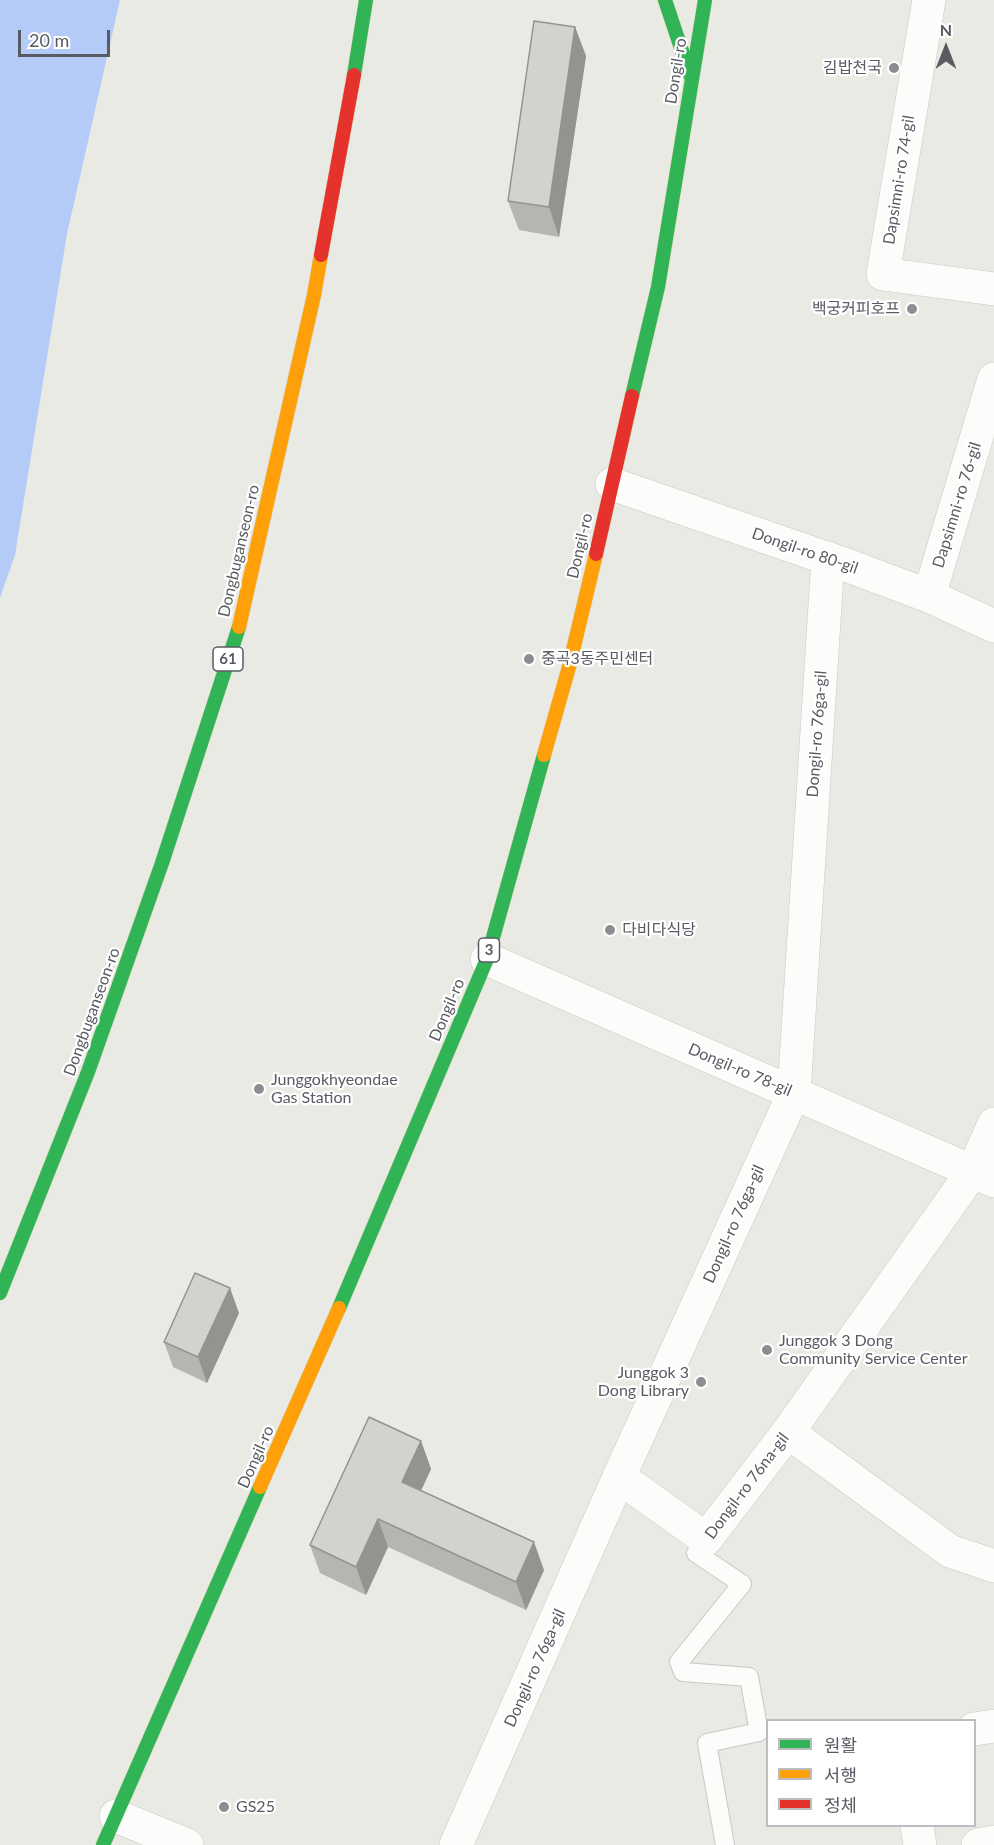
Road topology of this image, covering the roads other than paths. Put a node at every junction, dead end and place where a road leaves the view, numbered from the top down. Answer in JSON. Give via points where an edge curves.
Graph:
{"nodes":[{"id":1,"x":366,"y":0,"type":"edge"},
{"id":2,"x":664,"y":0,"type":"edge"},
{"id":3,"x":705,"y":0,"type":"edge"},
{"id":4,"x":929,"y":0,"type":"edge"},
{"id":5,"x":692,"y":79,"type":"junction"},
{"id":6,"x":982,"y":287,"type":"edge"},
{"id":7,"x":994,"y":379,"type":"edge"},
{"id":8,"x":989,"y":415,"type":"edge"},
{"id":9,"x":612,"y":484,"type":"junction"},
{"id":10,"x":828,"y":558,"type":"junction"},
{"id":11,"x":928,"y":596,"type":"junction"},
{"id":12,"x":994,"y":626,"type":"edge"},
{"id":13,"x":487,"y":959,"type":"junction"},
{"id":14,"x":794,"y":1093,"type":"junction"},
{"id":15,"x":994,"y":1124,"type":"edge"},
{"id":16,"x":983,"y":1176,"type":"edge"},
{"id":17,"x":0,"y":1293,"type":"edge"},
{"id":18,"x":788,"y":1432,"type":"junction"},
{"id":19,"x":620,"y":1477,"type":"junction"},
{"id":20,"x":706,"y":1539,"type":"junction"},
{"id":21,"x":994,"y":1566,"type":"edge"},
{"id":22,"x":994,"y":1726,"type":"edge"},
{"id":23,"x":976,"y":1729,"type":"edge"},
{"id":24,"x":917,"y":1827,"type":"edge"},
{"id":25,"x":110,"y":1831,"type":"edge"},
{"id":26,"x":994,"y":1842,"type":"edge"},
{"id":27,"x":187,"y":1845,"type":"edge"},
{"id":28,"x":456,"y":1845,"type":"edge"},
{"id":29,"x":725,"y":1845,"type":"edge"},
{"id":30,"x":920,"y":1845,"type":"edge"},
{"id":31,"x":978,"y":1845,"type":"edge"}],
"edges":[{"from":1,"to":17,"type":"main road","name":"Dongbuganseon-ro","number":"61","via":[[314,295],[240,623],[88,1072]]},
{"from":2,"to":5,"type":"main road"},
{"from":3,"to":5,"type":"main road","name":"Dongil-ro","number":"3"},
{"from":4,"to":6,"type":"street","name":"Dapsimni-ro 74-gil","via":[[883,274]]},
{"from":5,"to":9,"type":"main road","name":"Dongil-ro","number":"3","via":[[658,287]]},
{"from":7,"to":8,"type":"street","name":"Dapsimni-ro 76-gil"},
{"from":8,"to":11,"type":"street","name":"Dapsimni-ro 76-gil"},
{"from":9,"to":10,"type":"street","name":"Dongil-ro 80-gil"},
{"from":9,"to":13,"type":"main road","name":"Dongil-ro","number":"3","via":[[569,667]]},
{"from":10,"to":11,"type":"street","name":"Dongil-ro 80-gil"},
{"from":10,"to":14,"type":"street","name":"Dongil-ro 76ga-gil"},
{"from":11,"to":12,"type":"street","name":"Dongil-ro 80-gil"},
{"from":13,"to":14,"type":"street","name":"Dongil-ro 78-gil"},
{"from":13,"to":25,"type":"main road","name":"Dongil-ro","number":"3","via":[[367,1245]]},
{"from":14,"to":16,"type":"street","name":"Dongil-ro 78-gil"},
{"from":14,"to":19,"type":"street","name":"Dongil-ro 76ga-gil"},
{"from":15,"to":16,"type":"street","name":"Dongil-ro 76na-gil"},
{"from":16,"to":18,"type":"street","name":"Dongil-ro 76na-gil"},
{"from":18,"to":20,"type":"street","name":"Dongil-ro 76na-gil"},
{"from":18,"to":21,"type":"street","via":[[950,1551]]},
{"from":19,"to":20,"type":"street"},
{"from":19,"to":28,"type":"street","name":"Dongil-ro 76ga-gil"},
{"from":20,"to":29,"type":"lane","name":"Dongil-ro 76na-gil","via":[[696,1552],[742,1584],[679,1662],[683,1672],[749,1677],[759,1732],[707,1743]]},
{"from":22,"to":23,"type":"street"},
{"from":24,"to":30,"type":"street"},
{"from":25,"to":27,"type":"street"},
{"from":26,"to":31,"type":"street"}]}
